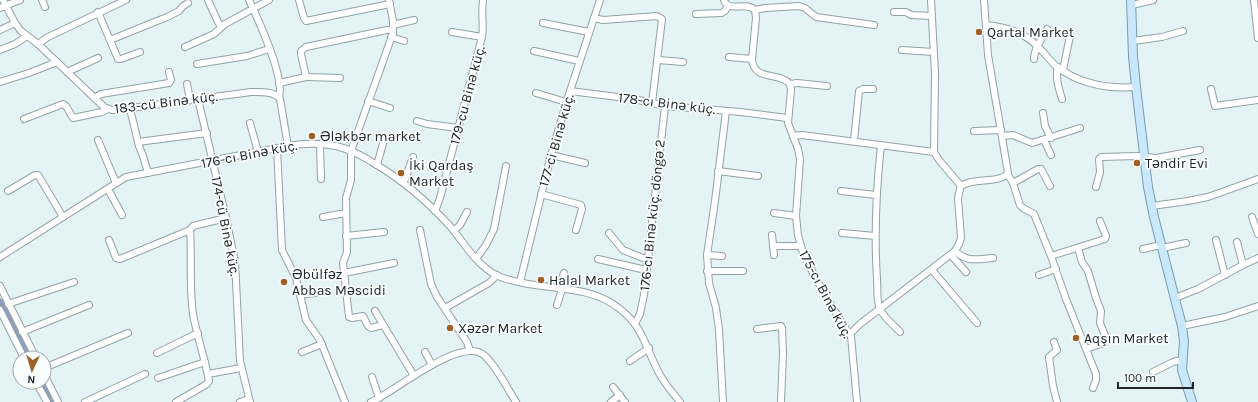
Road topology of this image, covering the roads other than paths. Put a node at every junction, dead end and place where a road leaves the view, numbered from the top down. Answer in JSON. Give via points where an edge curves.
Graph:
{"nodes":[{"id":1,"x":20,"y":0,"type":"edge"},
{"id":2,"x":42,"y":0,"type":"edge"},
{"id":3,"x":126,"y":0,"type":"edge"},
{"id":4,"x":208,"y":0,"type":"edge"},
{"id":5,"x":249,"y":0,"type":"edge"},
{"id":6,"x":269,"y":0,"type":"edge"},
{"id":7,"x":299,"y":0,"type":"edge"},
{"id":8,"x":483,"y":0,"type":"edge"},
{"id":9,"x":597,"y":0,"type":"edge"},
{"id":10,"x":724,"y":0,"type":"edge"},
{"id":11,"x":931,"y":0,"type":"edge"},
{"id":12,"x":984,"y":0,"type":"edge"},
{"id":13,"x":1153,"y":0,"type":"edge"},
{"id":14,"x":1254,"y":0,"type":"edge"},
{"id":15,"x":389,"y":2,"type":"edge"},
{"id":16,"x":1132,"y":3,"type":"edge"},
{"id":17,"x":188,"y":4,"type":"dead end"},
{"id":18,"x":3,"y":5,"type":"edge"},
{"id":19,"x":728,"y":6,"type":"junction"},
{"id":20,"x":45,"y":7,"type":"dead end"},
{"id":21,"x":253,"y":9,"type":"junction"},
{"id":22,"x":755,"y":10,"type":"junction"},
{"id":23,"x":98,"y":12,"type":"junction"},
{"id":24,"x":894,"y":12,"type":"dead end"},
{"id":25,"x":696,"y":14,"type":"dead end"},
{"id":26,"x":932,"y":16,"type":"junction"},
{"id":27,"x":594,"y":18,"type":"junction"},
{"id":28,"x":414,"y":20,"type":"dead end"},
{"id":29,"x":15,"y":23,"type":"junction"},
{"id":30,"x":543,"y":23,"type":"dead end"},
{"id":31,"x":874,"y":25,"type":"dead end"},
{"id":32,"x":986,"y":25,"type":"junction"},
{"id":33,"x":221,"y":27,"type":"junction"},
{"id":34,"x":393,"y":27,"type":"junction"},
{"id":35,"x":1047,"y":29,"type":"dead end"},
{"id":36,"x":0,"y":30,"type":"edge"},
{"id":37,"x":1183,"y":31,"type":"dead end"},
{"id":38,"x":452,"y":32,"type":"dead end"},
{"id":39,"x":589,"y":32,"type":"junction"},
{"id":40,"x":27,"y":36,"type":"junction"},
{"id":41,"x":1070,"y":36,"type":"dead end"},
{"id":42,"x":391,"y":37,"type":"junction"},
{"id":43,"x":482,"y":37,"type":"junction"},
{"id":44,"x":1258,"y":38,"type":"edge"},
{"id":45,"x":110,"y":40,"type":"junction"},
{"id":46,"x":1133,"y":41,"type":"junction"},
{"id":47,"x":404,"y":42,"type":"dead end"},
{"id":48,"x":38,"y":44,"type":"junction"},
{"id":49,"x":1038,"y":46,"type":"junction"},
{"id":50,"x":185,"y":47,"type":"dead end"},
{"id":51,"x":269,"y":49,"type":"junction"},
{"id":52,"x":0,"y":50,"type":"edge"},
{"id":53,"x":902,"y":50,"type":"dead end"},
{"id":54,"x":534,"y":51,"type":"dead end"},
{"id":55,"x":140,"y":52,"type":"dead end"},
{"id":56,"x":934,"y":52,"type":"junction"},
{"id":57,"x":729,"y":57,"type":"dead end"},
{"id":58,"x":98,"y":58,"type":"dead end"},
{"id":59,"x":752,"y":59,"type":"junction"},
{"id":60,"x":658,"y":60,"type":"junction"},
{"id":61,"x":1034,"y":60,"type":"dead end"},
{"id":62,"x":579,"y":61,"type":"junction"},
{"id":63,"x":57,"y":62,"type":"junction"},
{"id":64,"x":683,"y":62,"type":"dead end"},
{"id":65,"x":197,"y":64,"type":"dead end"},
{"id":66,"x":1060,"y":69,"type":"junction"},
{"id":67,"x":67,"y":72,"type":"junction"},
{"id":68,"x":169,"y":72,"type":"dead end"},
{"id":69,"x":306,"y":77,"type":"junction"},
{"id":70,"x":340,"y":78,"type":"dead end"},
{"id":71,"x":0,"y":82,"type":"edge"},
{"id":72,"x":280,"y":83,"type":"junction"},
{"id":73,"x":187,"y":84,"type":"dead end"},
{"id":74,"x":790,"y":84,"type":"junction"},
{"id":75,"x":827,"y":86,"type":"dead end"},
{"id":76,"x":1136,"y":87,"type":"junction"},
{"id":77,"x":873,"y":89,"type":"dead end"},
{"id":78,"x":1211,"y":89,"type":"dead end"},
{"id":79,"x":570,"y":91,"type":"junction"},
{"id":80,"x":536,"y":93,"type":"dead end"},
{"id":81,"x":279,"y":97,"type":"junction"},
{"id":82,"x":94,"y":98,"type":"junction"},
{"id":83,"x":198,"y":99,"type":"junction"},
{"id":84,"x":1062,"y":99,"type":"dead end"},
{"id":85,"x":190,"y":100,"type":"junction"},
{"id":86,"x":1258,"y":100,"type":"edge"},
{"id":87,"x":368,"y":101,"type":"junction"},
{"id":88,"x":566,"y":102,"type":"junction"},
{"id":89,"x":652,"y":103,"type":"junction"},
{"id":90,"x":665,"y":106,"type":"junction"},
{"id":91,"x":390,"y":108,"type":"dead end"},
{"id":92,"x":108,"y":109,"type":"junction"},
{"id":93,"x":130,"y":109,"type":"junction"},
{"id":94,"x":726,"y":110,"type":"junction"},
{"id":95,"x":1043,"y":113,"type":"dead end"},
{"id":96,"x":787,"y":118,"type":"junction"},
{"id":97,"x":24,"y":120,"type":"dead end"},
{"id":98,"x":417,"y":121,"type":"dead end"},
{"id":99,"x":250,"y":123,"type":"dead end"},
{"id":100,"x":458,"y":128,"type":"junction"},
{"id":101,"x":1080,"y":128,"type":"dead end"},
{"id":102,"x":974,"y":132,"type":"dead end"},
{"id":103,"x":207,"y":133,"type":"junction"},
{"id":104,"x":1001,"y":133,"type":"junction"},
{"id":105,"x":793,"y":136,"type":"junction"},
{"id":106,"x":1051,"y":138,"type":"junction"},
{"id":107,"x":98,"y":140,"type":"dead end"},
{"id":108,"x":384,"y":140,"type":"dead end"},
{"id":109,"x":1044,"y":140,"type":"junction"},
{"id":110,"x":854,"y":141,"type":"junction"},
{"id":111,"x":138,"y":142,"type":"junction"},
{"id":112,"x":320,"y":144,"type":"junction"},
{"id":113,"x":881,"y":145,"type":"junction"},
{"id":114,"x":288,"y":146,"type":"junction"},
{"id":115,"x":277,"y":148,"type":"junction"},
{"id":116,"x":1200,"y":150,"type":"dead end"},
{"id":117,"x":350,"y":151,"type":"junction"},
{"id":118,"x":258,"y":152,"type":"junction"},
{"id":119,"x":934,"y":152,"type":"junction"},
{"id":120,"x":551,"y":155,"type":"junction"},
{"id":121,"x":1051,"y":155,"type":"dead end"},
{"id":122,"x":1144,"y":156,"type":"junction"},
{"id":123,"x":413,"y":157,"type":"dead end"},
{"id":124,"x":213,"y":161,"type":"junction"},
{"id":125,"x":585,"y":163,"type":"dead end"},
{"id":126,"x":377,"y":165,"type":"junction"},
{"id":127,"x":506,"y":166,"type":"dead end"},
{"id":128,"x":718,"y":171,"type":"junction"},
{"id":129,"x":148,"y":173,"type":"junction"},
{"id":130,"x":1008,"y":175,"type":"junction"},
{"id":131,"x":758,"y":176,"type":"dead end"},
{"id":132,"x":321,"y":179,"type":"dead end"},
{"id":133,"x":1258,"y":179,"type":"edge"},
{"id":134,"x":404,"y":182,"type":"junction"},
{"id":135,"x":116,"y":183,"type":"junction"},
{"id":136,"x":1013,"y":183,"type":"junction"},
{"id":137,"x":961,"y":186,"type":"junction"},
{"id":138,"x":1050,"y":186,"type":"dead end"},
{"id":139,"x":1096,"y":187,"type":"dead end"},
{"id":140,"x":108,"y":188,"type":"junction"},
{"id":141,"x":8,"y":191,"type":"dead end"},
{"id":142,"x":841,"y":191,"type":"dead end"},
{"id":143,"x":541,"y":194,"type":"junction"},
{"id":144,"x":876,"y":195,"type":"junction"},
{"id":145,"x":1152,"y":206,"type":"junction"},
{"id":146,"x":435,"y":211,"type":"junction"},
{"id":147,"x":467,"y":212,"type":"dead end"},
{"id":148,"x":346,"y":213,"type":"junction"},
{"id":149,"x":774,"y":213,"type":"dead end"},
{"id":150,"x":122,"y":215,"type":"dead end"},
{"id":151,"x":323,"y":216,"type":"dead end"},
{"id":152,"x":796,"y":216,"type":"junction"},
{"id":153,"x":63,"y":217,"type":"junction"},
{"id":154,"x":1252,"y":217,"type":"dead end"},
{"id":155,"x":226,"y":218,"type":"junction"},
{"id":156,"x":1100,"y":221,"type":"dead end"},
{"id":157,"x":190,"y":230,"type":"junction"},
{"id":158,"x":420,"y":230,"type":"dead end"},
{"id":159,"x":576,"y":230,"type":"dead end"},
{"id":160,"x":454,"y":231,"type":"junction"},
{"id":161,"x":384,"y":232,"type":"dead end"},
{"id":162,"x":610,"y":233,"type":"dead end"},
{"id":163,"x":842,"y":233,"type":"dead end"},
{"id":164,"x":1258,"y":234,"type":"edge"},
{"id":165,"x":772,"y":235,"type":"dead end"},
{"id":166,"x":346,"y":236,"type":"junction"},
{"id":167,"x":875,"y":236,"type":"junction"},
{"id":168,"x":109,"y":240,"type":"dead end"},
{"id":169,"x":1216,"y":240,"type":"dead end"},
{"id":170,"x":1237,"y":242,"type":"dead end"},
{"id":171,"x":1186,"y":243,"type":"dead end"},
{"id":172,"x":773,"y":246,"type":"junction"},
{"id":173,"x":800,"y":246,"type":"junction"},
{"id":174,"x":1161,"y":246,"type":"junction"},
{"id":175,"x":1078,"y":248,"type":"junction"},
{"id":176,"x":1143,"y":248,"type":"dead end"},
{"id":177,"x":953,"y":253,"type":"junction"},
{"id":178,"x":1,"y":254,"type":"edge"},
{"id":179,"x":707,"y":255,"type":"junction"},
{"id":180,"x":774,"y":255,"type":"dead end"},
{"id":181,"x":722,"y":256,"type":"dead end"},
{"id":182,"x":1051,"y":256,"type":"junction"},
{"id":183,"x":993,"y":258,"type":"dead end"},
{"id":184,"x":1258,"y":258,"type":"edge"},
{"id":185,"x":476,"y":259,"type":"junction"},
{"id":186,"x":598,"y":259,"type":"dead end"},
{"id":187,"x":648,"y":260,"type":"junction"},
{"id":188,"x":394,"y":263,"type":"dead end"},
{"id":189,"x":1243,"y":265,"type":"junction"},
{"id":190,"x":1056,"y":269,"type":"junction"},
{"id":191,"x":646,"y":270,"type":"junction"},
{"id":192,"x":932,"y":270,"type":"junction"},
{"id":193,"x":707,"y":271,"type":"junction"},
{"id":194,"x":743,"y":271,"type":"dead end"},
{"id":195,"x":966,"y":272,"type":"dead end"},
{"id":196,"x":344,"y":273,"type":"junction"},
{"id":197,"x":564,"y":273,"type":"dead end"},
{"id":198,"x":497,"y":275,"type":"junction"},
{"id":199,"x":1039,"y":275,"type":"dead end"},
{"id":200,"x":1225,"y":275,"type":"junction"},
{"id":201,"x":74,"y":282,"type":"dead end"},
{"id":202,"x":520,"y":282,"type":"junction"},
{"id":203,"x":0,"y":286,"type":"edge"},
{"id":204,"x":560,"y":289,"type":"junction"},
{"id":205,"x":314,"y":294,"type":"dead end"},
{"id":206,"x":300,"y":295,"type":"junction"},
{"id":207,"x":1175,"y":298,"type":"junction"},
{"id":208,"x":8,"y":304,"type":"junction"},
{"id":209,"x":89,"y":305,"type":"dead end"},
{"id":210,"x":558,"y":305,"type":"dead end"},
{"id":211,"x":1258,"y":306,"type":"edge"},
{"id":212,"x":445,"y":308,"type":"junction"},
{"id":213,"x":880,"y":308,"type":"junction"},
{"id":214,"x":0,"y":310,"type":"edge"},
{"id":215,"x":375,"y":311,"type":"dead end"},
{"id":216,"x":977,"y":323,"type":"dead end"},
{"id":217,"x":635,"y":324,"type":"junction"},
{"id":218,"x":382,"y":325,"type":"junction"},
{"id":219,"x":1182,"y":326,"type":"junction"},
{"id":220,"x":757,"y":329,"type":"dead end"},
{"id":221,"x":22,"y":332,"type":"junction"},
{"id":222,"x":198,"y":332,"type":"junction"},
{"id":223,"x":900,"y":332,"type":"dead end"},
{"id":224,"x":128,"y":333,"type":"dead end"},
{"id":225,"x":850,"y":334,"type":"junction"},
{"id":226,"x":1054,"y":342,"type":"dead end"},
{"id":227,"x":322,"y":344,"type":"junction"},
{"id":228,"x":649,"y":348,"type":"junction"},
{"id":229,"x":1086,"y":349,"type":"junction"},
{"id":230,"x":20,"y":350,"type":"edge"},
{"id":231,"x":32,"y":350,"type":"edge"},
{"id":232,"x":470,"y":351,"type":"junction"},
{"id":233,"x":302,"y":352,"type":"dead end"},
{"id":234,"x":424,"y":352,"type":"dead end"},
{"id":235,"x":157,"y":353,"type":"dead end"},
{"id":236,"x":1182,"y":360,"type":"junction"},
{"id":237,"x":630,"y":361,"type":"dead end"},
{"id":238,"x":205,"y":362,"type":"junction"},
{"id":239,"x":52,"y":365,"type":"edge"},
{"id":240,"x":432,"y":365,"type":"junction"},
{"id":241,"x":241,"y":368,"type":"junction"},
{"id":242,"x":1153,"y":372,"type":"dead end"},
{"id":243,"x":146,"y":374,"type":"dead end"},
{"id":244,"x":208,"y":374,"type":"junction"},
{"id":245,"x":414,"y":376,"type":"junction"},
{"id":246,"x":372,"y":377,"type":"dead end"},
{"id":247,"x":158,"y":378,"type":"dead end"},
{"id":248,"x":613,"y":387,"type":"dead end"},
{"id":249,"x":1093,"y":388,"type":"dead end"},
{"id":250,"x":40,"y":390,"type":"edge"},
{"id":251,"x":52,"y":390,"type":"edge"},
{"id":252,"x":620,"y":395,"type":"junction"},
{"id":253,"x":250,"y":400,"type":"edge"},
{"id":254,"x":375,"y":401,"type":"edge"},
{"id":255,"x":47,"y":402,"type":"edge"},
{"id":256,"x":58,"y":402,"type":"edge"},
{"id":257,"x":85,"y":402,"type":"edge"},
{"id":258,"x":176,"y":402,"type":"edge"},
{"id":259,"x":240,"y":402,"type":"edge"},
{"id":260,"x":345,"y":402,"type":"edge"},
{"id":261,"x":516,"y":402,"type":"edge"},
{"id":262,"x":611,"y":402,"type":"edge"},
{"id":263,"x":625,"y":402,"type":"edge"},
{"id":264,"x":680,"y":402,"type":"edge"},
{"id":265,"x":723,"y":402,"type":"edge"},
{"id":266,"x":781,"y":402,"type":"edge"},
{"id":267,"x":857,"y":402,"type":"edge"},
{"id":268,"x":1057,"y":402,"type":"edge"},
{"id":269,"x":1192,"y":402,"type":"edge"}],
"edges":[{"from":1,"to":18,"type":"street"},
{"from":2,"to":20,"type":"street"},
{"from":3,"to":23,"type":"street"},
{"from":4,"to":33,"type":"street"},
{"from":5,"to":21,"type":"street"},
{"from":6,"to":21,"type":"street"},
{"from":7,"to":15,"type":"street","via":[[306,21]]},
{"from":8,"to":43,"type":"street","name":"179-cu Binə küç."},
{"from":9,"to":27,"type":"street","name":"177-ci Binə küç."},
{"from":10,"to":19,"type":"street"},
{"from":11,"to":26,"type":"street"},
{"from":12,"to":32,"type":"street"},
{"from":13,"to":16,"type":"street"},
{"from":14,"to":44,"type":"street"},
{"from":15,"to":34,"type":"street"},
{"from":16,"to":46,"type":"main road"},
{"from":17,"to":45,"type":"street","via":[[167,17]]},
{"from":18,"to":29,"type":"street","name":"183-cü Binə küç."},
{"from":19,"to":22,"type":"street","via":[[749,6]]},
{"from":19,"to":25,"type":"street","via":[[722,13]]},
{"from":21,"to":33,"type":"street"},
{"from":21,"to":51,"type":"street"},
{"from":22,"to":31,"type":"street","via":[[799,6],[816,17]]},
{"from":22,"to":59,"type":"street"},
{"from":23,"to":45,"type":"street"},
{"from":23,"to":48,"type":"street"},
{"from":24,"to":26,"type":"street"},
{"from":26,"to":56,"type":"street"},
{"from":27,"to":39,"type":"street","name":"177-ci Binə küç."},
{"from":27,"to":60,"type":"street","via":[[603,20],[661,17],[663,22]]},
{"from":28,"to":34,"type":"street"},
{"from":29,"to":36,"type":"street"},
{"from":29,"to":40,"type":"street","name":"183-cü Binə küç."},
{"from":30,"to":39,"type":"street"},
{"from":32,"to":49,"type":"street","via":[[1016,31]]},
{"from":32,"to":104,"type":"street","via":[[988,55]]},
{"from":33,"to":50,"type":"street","via":[[214,34]]},
{"from":34,"to":42,"type":"street"},
{"from":34,"to":69,"type":"street","via":[[303,49],[301,54]]},
{"from":35,"to":49,"type":"street"},
{"from":37,"to":46,"type":"street"},
{"from":38,"to":43,"type":"street"},
{"from":39,"to":62,"type":"street","name":"177-ci Binə küç."},
{"from":40,"to":48,"type":"street","name":"183-cü Binə küç."},
{"from":40,"to":52,"type":"street"},
{"from":41,"to":66,"type":"street"},
{"from":42,"to":47,"type":"street"},
{"from":42,"to":87,"type":"street"},
{"from":43,"to":100,"type":"street","name":"179-cu Binə küç."},
{"from":45,"to":55,"type":"street","via":[[118,59]]},
{"from":46,"to":76,"type":"main road"},
{"from":48,"to":63,"type":"street","name":"183-cü Binə küç."},
{"from":49,"to":61,"type":"street"},
{"from":49,"to":66,"type":"street"},
{"from":51,"to":65,"type":"street","via":[[247,56]]},
{"from":51,"to":72,"type":"street"},
{"from":53,"to":56,"type":"street"},
{"from":54,"to":62,"type":"street"},
{"from":56,"to":119,"type":"street"},
{"from":57,"to":59,"type":"street"},
{"from":58,"to":67,"type":"street"},
{"from":59,"to":74,"type":"street","via":[[753,67],[758,72],[782,78]]},
{"from":60,"to":64,"type":"street"},
{"from":60,"to":89,"type":"street"},
{"from":62,"to":79,"type":"street","name":"177-ci Binə küç."},
{"from":63,"to":67,"type":"street","name":"183-cü Binə küç."},
{"from":63,"to":71,"type":"street"},
{"from":66,"to":76,"type":"street","via":[[1093,84],[1114,88]]},
{"from":66,"to":84,"type":"street","via":[[1057,74]]},
{"from":67,"to":82,"type":"street","name":"183-cü Binə küç."},
{"from":68,"to":82,"type":"street","via":[[169,83],[101,94]]},
{"from":69,"to":70,"type":"street"},
{"from":69,"to":72,"type":"street"},
{"from":72,"to":81,"type":"street"},
{"from":73,"to":85,"type":"street"},
{"from":74,"to":75,"type":"street"},
{"from":74,"to":96,"type":"street","name":"175-cı Binə küç."},
{"from":76,"to":122,"type":"main road"},
{"from":77,"to":110,"type":"street","via":[[859,91]]},
{"from":78,"to":86,"type":"street","via":[[1215,106]]},
{"from":79,"to":88,"type":"street","name":"177-ci Binə küç."},
{"from":79,"to":89,"type":"street","name":"178-cı Binə küç."},
{"from":80,"to":88,"type":"street"},
{"from":81,"to":83,"type":"street","name":"183-cü Binə küç.","via":[[260,92]]},
{"from":81,"to":114,"type":"street"},
{"from":82,"to":92,"type":"street","name":"183-cü Binə küç."},
{"from":83,"to":85,"type":"street","name":"183-cü Binə küç."},
{"from":83,"to":103,"type":"street","name":"174-cü Binə küç."},
{"from":85,"to":93,"type":"street","name":"183-cü Binə küç."},
{"from":87,"to":91,"type":"street"},
{"from":87,"to":117,"type":"street"},
{"from":88,"to":120,"type":"street","name":"177-ci Binə küç."},
{"from":89,"to":90,"type":"street","name":"178-cı Binə küç."},
{"from":90,"to":94,"type":"street","name":"178-cı Binə küç."},
{"from":90,"to":187,"type":"street","name":"176-cı Binə küç. döngə 2"},
{"from":92,"to":93,"type":"street","name":"183-cü Binə küç."},
{"from":92,"to":97,"type":"street","via":[[74,118],[63,104]]},
{"from":93,"to":111,"type":"street"},
{"from":94,"to":96,"type":"street","name":"178-cı Binə küç."},
{"from":94,"to":128,"type":"street"},
{"from":95,"to":106,"type":"street","via":[[1045,126]]},
{"from":96,"to":105,"type":"street","name":"175-cı Binə küç."},
{"from":98,"to":100,"type":"street"},
{"from":99,"to":118,"type":"street"},
{"from":100,"to":146,"type":"street","name":"179-cu Binə küç."},
{"from":101,"to":106,"type":"street"},
{"from":102,"to":104,"type":"street"},
{"from":103,"to":111,"type":"street"},
{"from":103,"to":124,"type":"street","name":"174-cü Binə küç."},
{"from":104,"to":109,"type":"street","via":[[1032,143]]},
{"from":104,"to":130,"type":"street"},
{"from":105,"to":110,"type":"street"},
{"from":105,"to":152,"type":"street","name":"175-cı Binə küç.","via":[[800,159]]},
{"from":106,"to":109,"type":"street"},
{"from":107,"to":135,"type":"street"},
{"from":108,"to":126,"type":"street"},
{"from":109,"to":121,"type":"street"},
{"from":110,"to":113,"type":"street"},
{"from":111,"to":129,"type":"street"},
{"from":112,"to":114,"type":"street","name":"176-cı Binə küç."},
{"from":112,"to":117,"type":"street","name":"176-cı Binə küç."},
{"from":112,"to":132,"type":"street"},
{"from":113,"to":119,"type":"street"},
{"from":113,"to":144,"type":"street"},
{"from":114,"to":115,"type":"street","name":"176-cı Binə küç."},
{"from":115,"to":118,"type":"street","name":"176-cı Binə küç."},
{"from":115,"to":206,"type":"street","via":[[281,246],[296,278]]},
{"from":116,"to":122,"type":"street","via":[[1156,158]]},
{"from":117,"to":126,"type":"street","name":"176-cı Binə küç."},
{"from":117,"to":148,"type":"street","via":[[351,177],[346,194]]},
{"from":118,"to":124,"type":"street","name":"176-cı Binə küç."},
{"from":119,"to":137,"type":"street"},
{"from":120,"to":125,"type":"street"},
{"from":120,"to":143,"type":"street","name":"177-ci Binə küç."},
{"from":122,"to":139,"type":"street","via":[[1101,157]]},
{"from":122,"to":145,"type":"main road"},
{"from":123,"to":134,"type":"street"},
{"from":124,"to":129,"type":"street","name":"176-cı Binə küç."},
{"from":124,"to":155,"type":"street","name":"174-cü Binə küç."},
{"from":126,"to":134,"type":"street","name":"176-cı Binə küç."},
{"from":127,"to":185,"type":"street","via":[[494,229]]},
{"from":128,"to":131,"type":"street"},
{"from":128,"to":179,"type":"street"},
{"from":129,"to":135,"type":"street","name":"176-cı Binə küç.","via":[[126,177]]},
{"from":130,"to":136,"type":"street"},
{"from":130,"to":137,"type":"street","via":[[969,182]]},
{"from":133,"to":145,"type":"street","via":[[1202,198]]},
{"from":134,"to":146,"type":"street","name":"176-cı Binə küç."},
{"from":135,"to":140,"type":"street","name":"176-cı Binə küç."},
{"from":136,"to":138,"type":"street","via":[[1041,169]]},
{"from":136,"to":182,"type":"street","via":[[1020,205],[1034,214]]},
{"from":137,"to":177,"type":"street","via":[[958,199],[961,238]]},
{"from":140,"to":150,"type":"street"},
{"from":140,"to":153,"type":"street","name":"176-cı Binə küç."},
{"from":141,"to":153,"type":"street","via":[[38,176]]},
{"from":142,"to":144,"type":"street"},
{"from":143,"to":159,"type":"street","via":[[580,205],[582,209]]},
{"from":143,"to":202,"type":"street","name":"177-ci Binə küç."},
{"from":144,"to":167,"type":"street"},
{"from":145,"to":174,"type":"main road"},
{"from":146,"to":160,"type":"street","name":"176-cı Binə küç."},
{"from":147,"to":160,"type":"street"},
{"from":148,"to":151,"type":"street"},
{"from":148,"to":166,"type":"street"},
{"from":149,"to":152,"type":"street"},
{"from":152,"to":173,"type":"street","name":"175-cı Binə küç."},
{"from":153,"to":178,"type":"street","name":"176-cı Binə küç."},
{"from":154,"to":164,"type":"street"},
{"from":155,"to":157,"type":"street","via":[[193,226]]},
{"from":155,"to":241,"type":"street","name":"174-cü Binə küç.","via":[[236,269]]},
{"from":156,"to":175,"type":"street","via":[[1105,239]]},
{"from":157,"to":168,"type":"street","via":[[120,260],[116,258]]},
{"from":157,"to":222,"type":"street","via":[[190,288]]},
{"from":158,"to":212,"type":"street","via":[[431,284]]},
{"from":160,"to":185,"type":"street","name":"176-cı Binə küç."},
{"from":161,"to":166,"type":"street"},
{"from":162,"to":187,"type":"street","via":[[623,250]]},
{"from":163,"to":167,"type":"street"},
{"from":165,"to":172,"type":"street"},
{"from":166,"to":196,"type":"street"},
{"from":167,"to":213,"type":"street"},
{"from":169,"to":200,"type":"street"},
{"from":170,"to":189,"type":"street"},
{"from":171,"to":174,"type":"street"},
{"from":172,"to":173,"type":"street"},
{"from":172,"to":180,"type":"street"},
{"from":173,"to":225,"type":"street","name":"175-cı Binə küç.","via":[[815,277]]},
{"from":174,"to":176,"type":"street"},
{"from":174,"to":207,"type":"main road"},
{"from":175,"to":182,"type":"street"},
{"from":175,"to":229,"type":"street","via":[[1101,311],[1100,323],[1106,338],[1104,343]]},
{"from":177,"to":183,"type":"street","via":[[967,259]]},
{"from":177,"to":192,"type":"street"},
{"from":177,"to":195,"type":"street"},
{"from":179,"to":181,"type":"street"},
{"from":179,"to":193,"type":"street"},
{"from":182,"to":190,"type":"street"},
{"from":184,"to":189,"type":"street"},
{"from":185,"to":198,"type":"street","name":"176-cı Binə küç."},
{"from":186,"to":191,"type":"street"},
{"from":187,"to":191,"type":"street","name":"176-cı Binə küç. döngə 2"},
{"from":188,"to":196,"type":"street"},
{"from":189,"to":200,"type":"street"},
{"from":190,"to":199,"type":"street"},
{"from":190,"to":229,"type":"street"},
{"from":191,"to":217,"type":"street","name":"176-cı Binə küç. döngə 2","via":[[644,295]]},
{"from":192,"to":213,"type":"street"},
{"from":192,"to":216,"type":"street"},
{"from":193,"to":194,"type":"street"},
{"from":193,"to":265,"type":"street","via":[[719,330]]},
{"from":196,"to":218,"type":"street","via":[[349,317],[363,316],[371,328]]},
{"from":197,"to":204,"type":"street"},
{"from":198,"to":202,"type":"street","name":"176-cı Binə küç."},
{"from":198,"to":212,"type":"street","via":[[489,283]]},
{"from":200,"to":207,"type":"street"},
{"from":201,"to":208,"type":"street"},
{"from":202,"to":204,"type":"street","name":"176-cı Binə küç."},
{"from":203,"to":208,"type":"street"},
{"from":204,"to":210,"type":"street"},
{"from":204,"to":217,"type":"street","name":"176-cı Binə küç.","via":[[582,291],[600,297],[619,308]]},
{"from":205,"to":206,"type":"street"},
{"from":206,"to":227,"type":"street","via":[[306,320]]},
{"from":207,"to":219,"type":"main road"},
{"from":208,"to":221,"type":"street"},
{"from":209,"to":221,"type":"street"},
{"from":211,"to":219,"type":"street","via":[[1225,317]]},
{"from":212,"to":232,"type":"street"},
{"from":213,"to":223,"type":"street"},
{"from":213,"to":225,"type":"street"},
{"from":214,"to":230,"type":"street"},
{"from":215,"to":218,"type":"street"},
{"from":217,"to":228,"type":"street","name":"176-cı Binə küç."},
{"from":218,"to":245,"type":"street"},
{"from":219,"to":236,"type":"main road"},
{"from":220,"to":266,"type":"street","via":[[777,326],[782,328]]},
{"from":221,"to":231,"type":"street"},
{"from":222,"to":235,"type":"street"},
{"from":222,"to":238,"type":"street"},
{"from":224,"to":239,"type":"street"},
{"from":225,"to":267,"type":"street","name":"175-cı Binə küç."},
{"from":226,"to":268,"type":"street","via":[[1057,350],[1049,357]]},
{"from":227,"to":233,"type":"street"},
{"from":227,"to":260,"type":"street"},
{"from":228,"to":237,"type":"street"},
{"from":228,"to":264,"type":"street","name":"176-cı Binə küç.","via":[[660,375]]},
{"from":229,"to":249,"type":"street","via":[[1096,374]]},
{"from":232,"to":240,"type":"street","via":[[447,357]]},
{"from":232,"to":261,"type":"street","via":[[485,356]]},
{"from":234,"to":240,"type":"street"},
{"from":236,"to":242,"type":"street"},
{"from":236,"to":269,"type":"main road","via":[[1182,370]]},
{"from":238,"to":244,"type":"street"},
{"from":238,"to":247,"type":"street"},
{"from":240,"to":245,"type":"street"},
{"from":241,"to":244,"type":"street"},
{"from":241,"to":253,"type":"street","name":"174-cü Binə küç."},
{"from":243,"to":257,"type":"street"},
{"from":244,"to":258,"type":"street","via":[[207,384]]},
{"from":245,"to":254,"type":"street"},
{"from":246,"to":254,"type":"street"},
{"from":248,"to":252,"type":"street"},
{"from":250,"to":255,"type":"street"},
{"from":251,"to":256,"type":"street"},
{"from":252,"to":262,"type":"street"},
{"from":252,"to":263,"type":"street"},
{"from":253,"to":259,"type":"street"}]}
